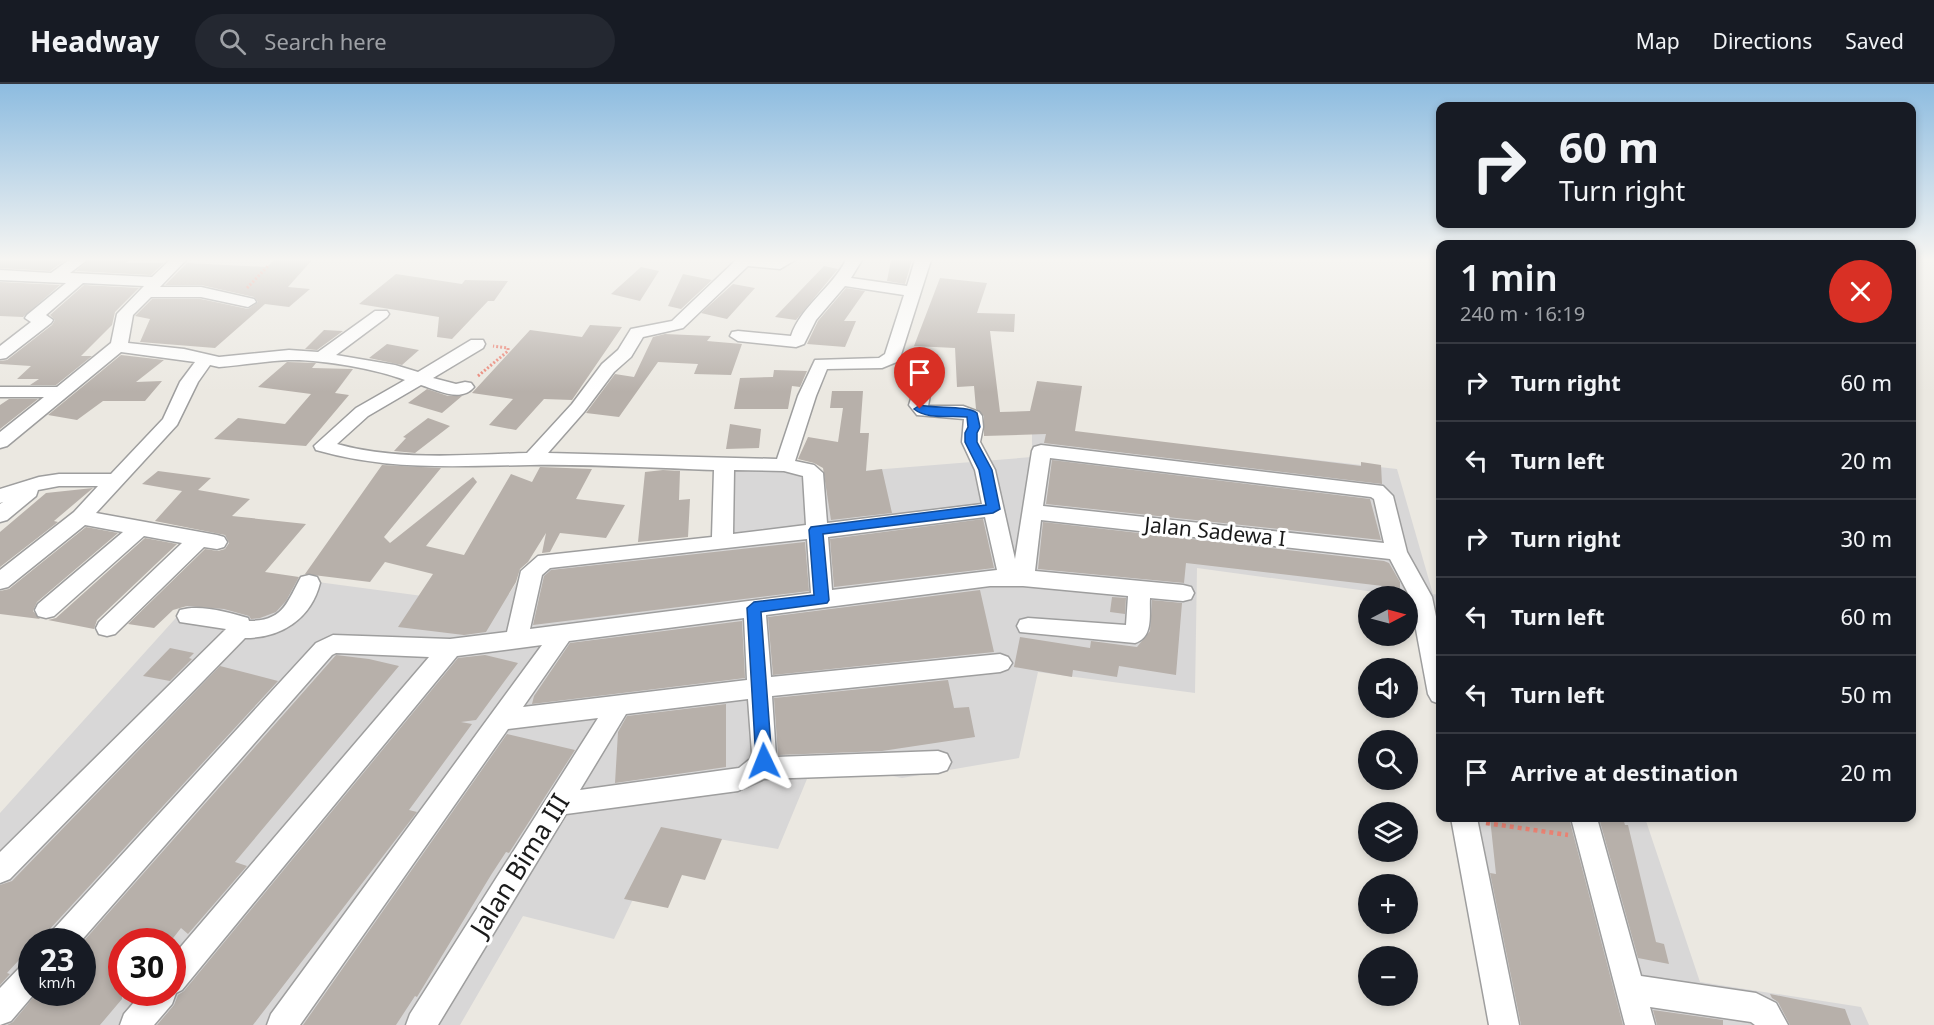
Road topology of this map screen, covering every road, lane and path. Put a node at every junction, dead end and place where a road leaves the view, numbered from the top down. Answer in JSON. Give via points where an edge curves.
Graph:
{"nodes":[{"id":1,"x":50,"y":304,"type":"edge"},
{"id":2,"x":136,"y":304,"type":"edge"},
{"id":3,"x":699,"y":304,"type":"edge"},
{"id":4,"x":823,"y":304,"type":"edge"},
{"id":5,"x":908,"y":304,"type":"edge"},
{"id":6,"x":381,"y":314,"type":"dead end"},
{"id":7,"x":738,"y":336,"type":"dead end"},
{"id":8,"x":477,"y":344,"type":"joint"},
{"id":9,"x":118,"y":345,"type":"junction"},
{"id":10,"x":0,"y":354,"type":"edge"},
{"id":11,"x":322,"y":357,"type":"junction"},
{"id":12,"x":205,"y":360,"type":"junction"},
{"id":13,"x":419,"y":380,"type":"junction"},
{"id":14,"x":923,"y":384,"type":"dead end"},
{"id":15,"x":465,"y":387,"type":"joint"},
{"id":16,"x":0,"y":392,"type":"edge"},
{"id":17,"x":61,"y":392,"type":"junction"},
{"id":18,"x":0,"y":442,"type":"edge"},
{"id":19,"x":532,"y":459,"type":"junction"},
{"id":20,"x":724,"y":464,"type":"junction"},
{"id":21,"x":784,"y":465,"type":"junction"},
{"id":22,"x":114,"y":480,"type":"junction"},
{"id":23,"x":39,"y":483,"type":"junction"},
{"id":24,"x":0,"y":487,"type":"edge"},
{"id":25,"x":993,"y":509,"type":"junction"},
{"id":26,"x":1034,"y":512,"type":"junction"},
{"id":27,"x":0,"y":515,"type":"edge"},
{"id":28,"x":81,"y":518,"type":"junction"},
{"id":29,"x":141,"y":527,"type":"junction"},
{"id":30,"x":816,"y":530,"type":"junction"},
{"id":31,"x":722,"y":543,"type":"junction"},
{"id":32,"x":1396,"y":552,"type":"junction"},
{"id":33,"x":1016,"y":578,"type":"junction"},
{"id":34,"x":0,"y":581,"type":"edge"},
{"id":35,"x":309,"y":583,"type":"dead end"},
{"id":36,"x":1139,"y":589,"type":"junction"},
{"id":37,"x":1183,"y":593,"type":"dead end"},
{"id":38,"x":1431,"y":598,"type":"edge"},
{"id":39,"x":822,"y":600,"type":"junction"},
{"id":40,"x":754,"y":608,"type":"junction"},
{"id":41,"x":46,"y":610,"type":"dead end"},
{"id":42,"x":188,"y":616,"type":"dead end"},
{"id":43,"x":1028,"y":626,"type":"dead end"},
{"id":44,"x":107,"y":628,"type":"dead end"},
{"id":45,"x":240,"y":629,"type":"junction"},
{"id":46,"x":562,"y":634,"type":"junction"},
{"id":47,"x":517,"y":639,"type":"junction"},
{"id":48,"x":450,"y":648,"type":"junction"},
{"id":49,"x":1436,"y":651,"type":"edge"},
{"id":50,"x":1000,"y":663,"type":"dead end"},
{"id":51,"x":759,"y":688,"type":"junction"},
{"id":52,"x":619,"y":705,"type":"junction"},
{"id":53,"x":501,"y":720,"type":"junction"},
{"id":54,"x":938,"y":762,"type":"dead end"},
{"id":55,"x":759,"y":768,"type":"junction"},
{"id":56,"x":558,"y":804,"type":"junction"},
{"id":57,"x":1465,"y":822,"type":"edge"},
{"id":58,"x":1505,"y":822,"type":"edge"},
{"id":59,"x":1586,"y":828,"type":"edge"},
{"id":60,"x":0,"y":870,"type":"edge"},
{"id":61,"x":74,"y":928,"type":"edge"},
{"id":62,"x":186,"y":963,"type":"edge"},
{"id":63,"x":1629,"y":989,"type":"junction"},
{"id":64,"x":18,"y":990,"type":"edge"},
{"id":65,"x":150,"y":1006,"type":"edge"},
{"id":66,"x":0,"y":1010,"type":"edge"},
{"id":67,"x":135,"y":1025,"type":"edge"},
{"id":68,"x":282,"y":1025,"type":"edge"},
{"id":69,"x":421,"y":1025,"type":"edge"},
{"id":70,"x":1504,"y":1025,"type":"edge"},
{"id":71,"x":1640,"y":1025,"type":"edge"},
{"id":72,"x":1773,"y":1025,"type":"edge"}],
"edges":[{"from":1,"to":10,"type":"street","via":[[33,318],[45,320]]},
{"from":2,"to":9,"type":"street","via":[[123,317]]},
{"from":3,"to":19,"type":"street","via":[[677,325],[637,333]]},
{"from":4,"to":7,"type":"street","via":[[803,326],[796,342]]},
{"from":5,"to":21,"type":"street","via":[[890,360],[819,366]]},
{"from":6,"to":11,"type":"street"},
{"from":8,"to":13,"type":"street"},
{"from":8,"to":15,"type":"path","via":[[504,347],[508,351]]},
{"from":9,"to":12,"type":"street"},
{"from":9,"to":17,"type":"street"},
{"from":11,"to":12,"type":"street"},
{"from":11,"to":13,"type":"street","via":[[395,370]]},
{"from":12,"to":22,"type":"street","via":[[189,382],[171,421]]},
{"from":13,"to":15,"type":"street","via":[[457,390]]},
{"from":13,"to":19,"type":"street","via":[[362,412],[323,446],[393,459]]},
{"from":14,"to":25,"type":"street","via":[[918,405],[923,411],[973,416],[971,442],[985,470]]},
{"from":16,"to":17,"type":"street"},
{"from":17,"to":18,"type":"street"},
{"from":19,"to":20,"type":"street"},
{"from":20,"to":21,"type":"street"},
{"from":20,"to":31,"type":"street"},
{"from":21,"to":30,"type":"street","via":[[813,474]]},
{"from":22,"to":23,"type":"street"},
{"from":22,"to":28,"type":"street"},
{"from":23,"to":24,"type":"street"},
{"from":23,"to":27,"type":"street"},
{"from":25,"to":30,"type":"street"},
{"from":25,"to":33,"type":"street"},
{"from":26,"to":32,"type":"street","name":"Jalan Sadewa I"},
{"from":26,"to":32,"type":"street","via":[[1041,452],[1376,491],[1383,496]]},
{"from":26,"to":33,"type":"street"},
{"from":28,"to":29,"type":"street"},
{"from":28,"to":34,"type":"street"},
{"from":29,"to":41,"type":"street"},
{"from":29,"to":44,"type":"street","via":[[208,540]]},
{"from":30,"to":31,"type":"street"},
{"from":30,"to":39,"type":"street"},
{"from":31,"to":47,"type":"street","via":[[538,564],[532,571]]},
{"from":32,"to":38,"type":"street"},
{"from":33,"to":36,"type":"street"},
{"from":33,"to":39,"type":"street"},
{"from":35,"to":45,"type":"street","via":[[297,607],[281,621],[265,628]]},
{"from":36,"to":37,"type":"street"},
{"from":36,"to":43,"type":"street","via":[[1135,634]]},
{"from":38,"to":49,"type":"street"},
{"from":39,"to":40,"type":"street"},
{"from":40,"to":46,"type":"street"},
{"from":40,"to":51,"type":"street"},
{"from":42,"to":45,"type":"street","via":[[233,622],[240,624]]},
{"from":45,"to":60,"type":"street"},
{"from":46,"to":47,"type":"street"},
{"from":46,"to":53,"type":"street"},
{"from":47,"to":48,"type":"street"},
{"from":48,"to":61,"type":"street","via":[[335,643],[324,649]]},
{"from":48,"to":62,"type":"street"},
{"from":50,"to":51,"type":"street"},
{"from":51,"to":52,"type":"street"},
{"from":51,"to":55,"type":"street","via":[[764,753]]},
{"from":52,"to":53,"type":"street"},
{"from":52,"to":56,"type":"street","name":"Jalan Bima III"},
{"from":53,"to":68,"type":"street"},
{"from":54,"to":55,"type":"street"},
{"from":55,"to":56,"type":"street","via":[[738,780]]},
{"from":56,"to":69,"type":"street","name":"Jalan Bima III"},
{"from":57,"to":70,"type":"street"},
{"from":58,"to":59,"type":"path"},
{"from":59,"to":63,"type":"street"},
{"from":63,"to":71,"type":"street"},
{"from":63,"to":72,"type":"street","via":[[1756,1008]]},
{"from":64,"to":66,"type":"street"},
{"from":65,"to":67,"type":"street"}]}
